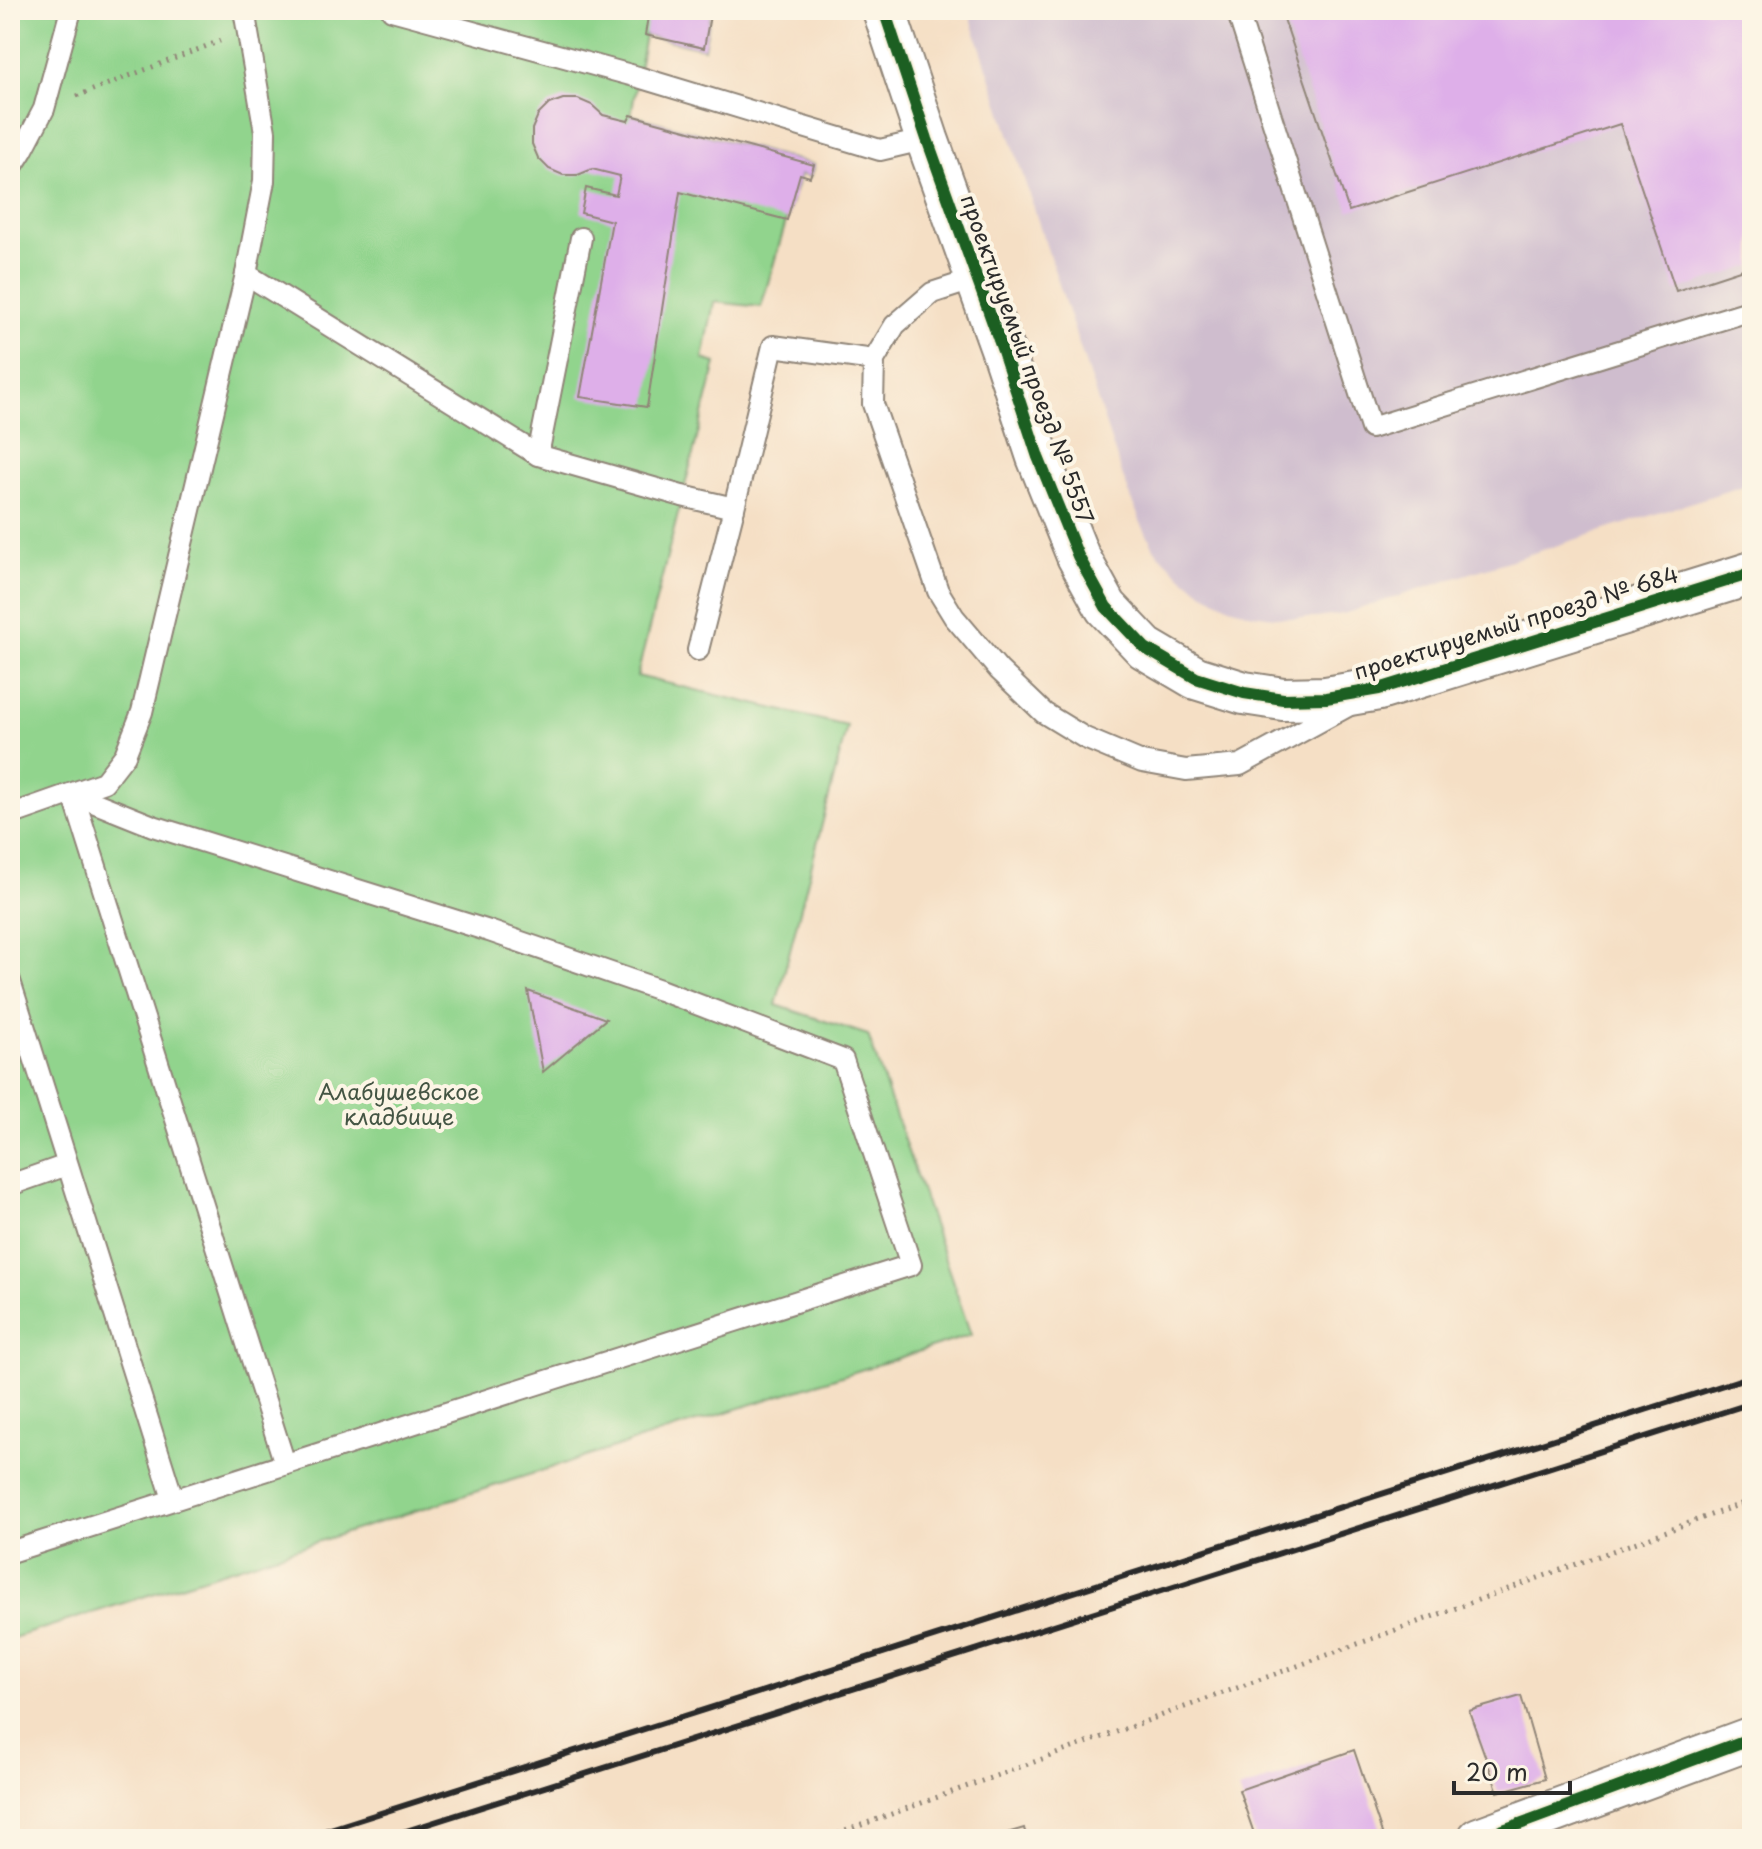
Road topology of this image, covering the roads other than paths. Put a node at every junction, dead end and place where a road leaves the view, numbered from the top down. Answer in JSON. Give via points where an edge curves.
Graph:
{"nodes":[{"id":1,"x":71,"y":10,"type":"edge"},
{"id":2,"x":392,"y":10,"type":"edge"},
{"id":3,"x":884,"y":10,"type":"edge"},
{"id":4,"x":1237,"y":10,"type":"edge"},
{"id":5,"x":246,"y":20,"type":"edge"},
{"id":6,"x":927,"y":139,"type":"junction"},
{"id":7,"x":10,"y":170,"type":"edge"},
{"id":8,"x":581,"y":238,"type":"dead end"},
{"id":9,"x":246,"y":274,"type":"junction"},
{"id":10,"x":978,"y":278,"type":"junction"},
{"id":11,"x":1752,"y":310,"type":"edge"},
{"id":12,"x":874,"y":360,"type":"junction"},
{"id":13,"x":538,"y":455,"type":"junction"},
{"id":14,"x":734,"y":508,"type":"junction"},
{"id":15,"x":1752,"y":573,"type":"edge"},
{"id":16,"x":698,"y":650,"type":"dead end"},
{"id":17,"x":1196,"y":678,"type":"joint"},
{"id":18,"x":1379,"y":689,"type":"junction"},
{"id":19,"x":73,"y":794,"type":"junction"},
{"id":20,"x":10,"y":815,"type":"edge"},
{"id":21,"x":10,"y":981,"type":"edge"},
{"id":22,"x":67,"y":1165,"type":"junction"},
{"id":23,"x":10,"y":1185,"type":"edge"},
{"id":24,"x":285,"y":1464,"type":"junction"},
{"id":25,"x":173,"y":1499,"type":"junction"},
{"id":26,"x":10,"y":1552,"type":"edge"},
{"id":27,"x":1752,"y":1738,"type":"edge"},
{"id":28,"x":1482,"y":1839,"type":"edge"}],
"edges":[{"from":1,"to":7,"type":"lane","via":[[44,109]]},
{"from":2,"to":6,"type":"lane","via":[[880,150]]},
{"from":3,"to":6,"type":"street","name":"проектируемый проезд № 5557"},
{"from":4,"to":11,"type":"lane","via":[[1371,428]]},
{"from":5,"to":9,"type":"lane","via":[[265,132],[264,181]]},
{"from":6,"to":10,"type":"street","name":"проектируемый проезд № 5557"},
{"from":8,"to":13,"type":"lane"},
{"from":9,"to":13,"type":"lane"},
{"from":9,"to":19,"type":"lane","via":[[142,712],[125,755],[104,782]]},
{"from":10,"to":12,"type":"lane","via":[[932,293],[895,325]]},
{"from":10,"to":17,"type":"street","name":"проектируемый проезд № 5557","via":[[1038,457],[1092,582],[1106,607],[1145,648]]},
{"from":12,"to":14,"type":"lane","via":[[773,346]]},
{"from":12,"to":18,"type":"lane","via":[[873,404],[938,591],[999,670],[1044,713],[1085,738],[1142,762],[1186,770],[1240,765]]},
{"from":13,"to":14,"type":"lane"},
{"from":14,"to":16,"type":"lane"},
{"from":15,"to":18,"type":"street","name":"проектируемый проезд № 684"},
{"from":17,"to":18,"type":"street","name":"проектируемый проезд № 684","via":[[1283,699]]},
{"from":19,"to":20,"type":"lane"},
{"from":19,"to":24,"type":"lane"},
{"from":19,"to":24,"type":"lane","via":[[153,826],[646,985],[843,1060],[911,1265]]},
{"from":21,"to":22,"type":"lane"},
{"from":22,"to":23,"type":"lane"},
{"from":22,"to":25,"type":"lane"},
{"from":24,"to":25,"type":"lane"},
{"from":25,"to":26,"type":"lane"},
{"from":27,"to":28,"type":"street"}]}
